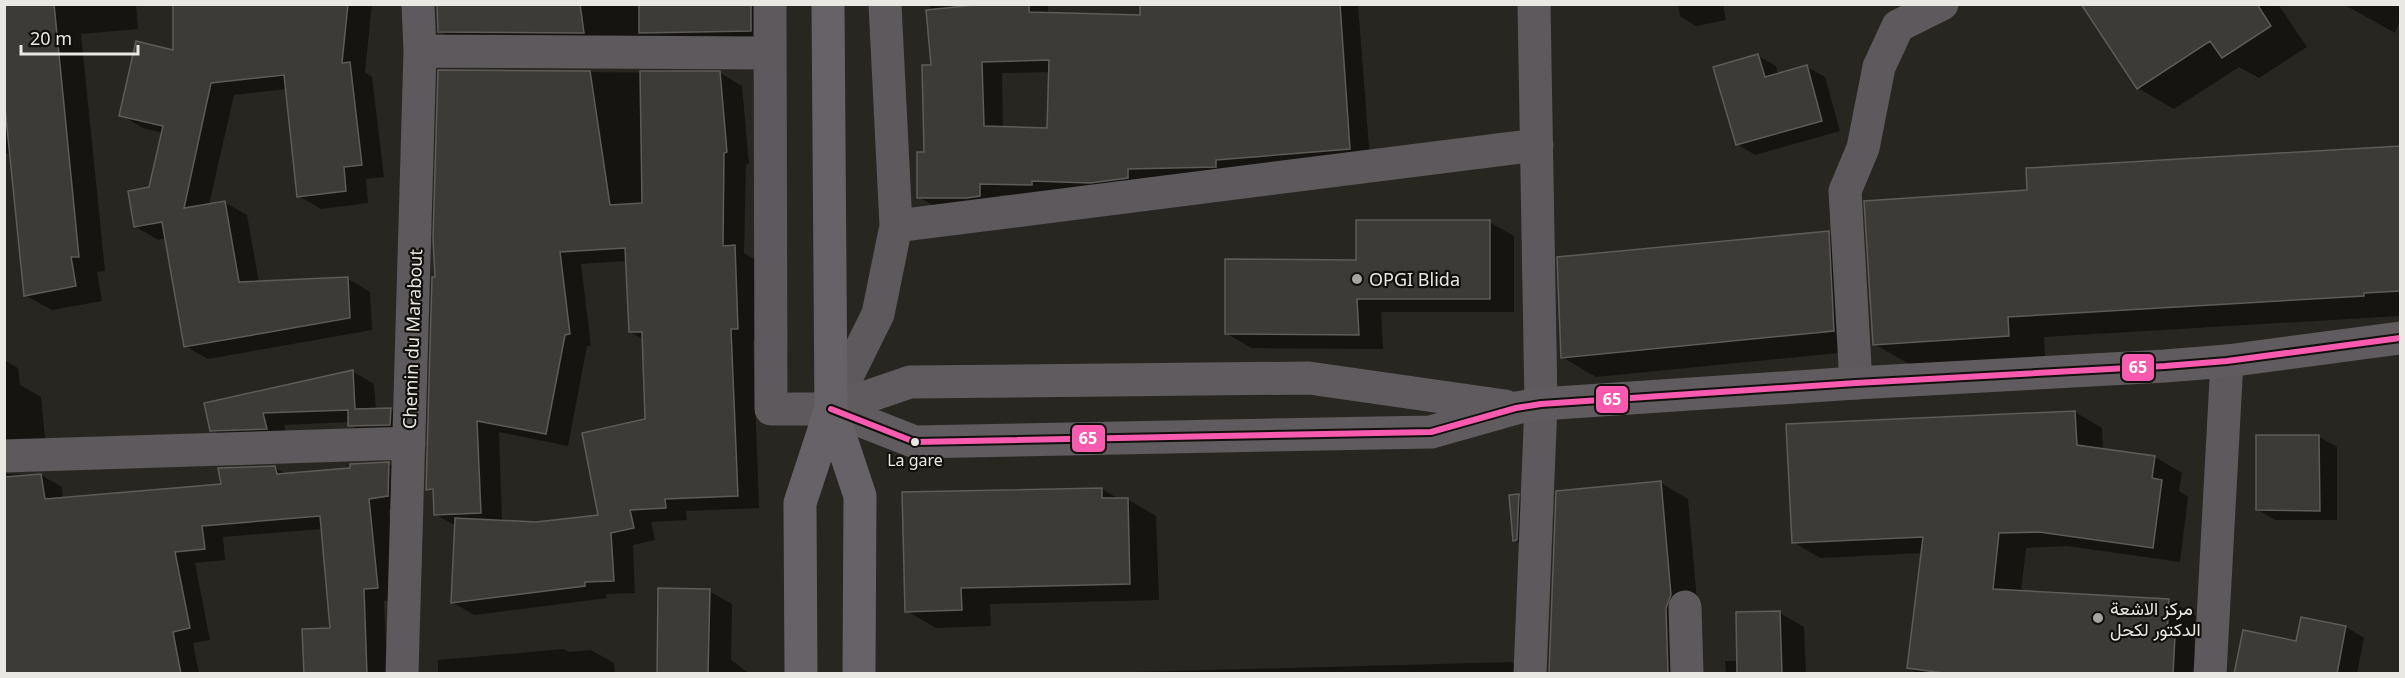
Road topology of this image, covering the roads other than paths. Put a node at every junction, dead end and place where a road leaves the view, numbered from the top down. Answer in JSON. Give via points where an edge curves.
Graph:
{"nodes":[{"id":1,"x":418,"y":4,"type":"edge"},
{"id":2,"x":770,"y":4,"type":"edge"},
{"id":3,"x":828,"y":4,"type":"edge"},
{"id":4,"x":885,"y":4,"type":"edge"},
{"id":5,"x":1534,"y":4,"type":"edge"},
{"id":6,"x":1942,"y":4,"type":"edge"},
{"id":7,"x":420,"y":51,"type":"junction"},
{"id":8,"x":770,"y":52,"type":"junction"},
{"id":9,"x":1537,"y":145,"type":"junction"},
{"id":10,"x":896,"y":226,"type":"junction"},
{"id":11,"x":2400,"y":338,"type":"edge"},
{"id":12,"x":2227,"y":361,"type":"junction"},
{"id":13,"x":1856,"y":382,"type":"junction"},
{"id":14,"x":1528,"y":406,"type":"junction"},
{"id":15,"x":831,"y":409,"type":"junction"},
{"id":16,"x":409,"y":443,"type":"junction"},
{"id":17,"x":4,"y":456,"type":"edge"},
{"id":18,"x":1685,"y":607,"type":"dead end"},
{"id":19,"x":402,"y":674,"type":"edge"},
{"id":20,"x":801,"y":674,"type":"edge"},
{"id":21,"x":859,"y":674,"type":"edge"},
{"id":22,"x":1530,"y":674,"type":"edge"},
{"id":23,"x":1687,"y":674,"type":"edge"},
{"id":24,"x":2210,"y":674,"type":"edge"}],
"edges":[{"from":1,"to":7,"type":"street","name":"Chemin du Marabout"},
{"from":2,"to":8,"type":"street"},
{"from":3,"to":15,"type":"main road"},
{"from":4,"to":10,"type":"street"},
{"from":5,"to":9,"type":"street"},
{"from":6,"to":13,"type":"street","via":[[1898,26],[1879,68],[1863,148],[1845,191]]},
{"from":7,"to":8,"type":"street"},
{"from":7,"to":16,"type":"street","name":"Chemin du Marabout"},
{"from":8,"to":15,"type":"street","via":[[771,409]]},
{"from":9,"to":10,"type":"street"},
{"from":9,"to":14,"type":"street"},
{"from":10,"to":15,"type":"street","via":[[878,314]]},
{"from":11,"to":12,"type":"main road"},
{"from":12,"to":13,"type":"main road"},
{"from":12,"to":24,"type":"street"},
{"from":13,"to":14,"type":"main road"},
{"from":14,"to":15,"type":"main road","via":[[1309,378],[910,382]]},
{"from":14,"to":15,"type":"main road","via":[[1431,432],[915,442]]},
{"from":14,"to":22,"type":"street"},
{"from":15,"to":20,"type":"main road","via":[[800,503]]},
{"from":15,"to":21,"type":"main road","via":[[860,496]]},
{"from":16,"to":17,"type":"street"},
{"from":16,"to":19,"type":"street","name":"Chemin du Marabout"},
{"from":18,"to":23,"type":"street"}]}
